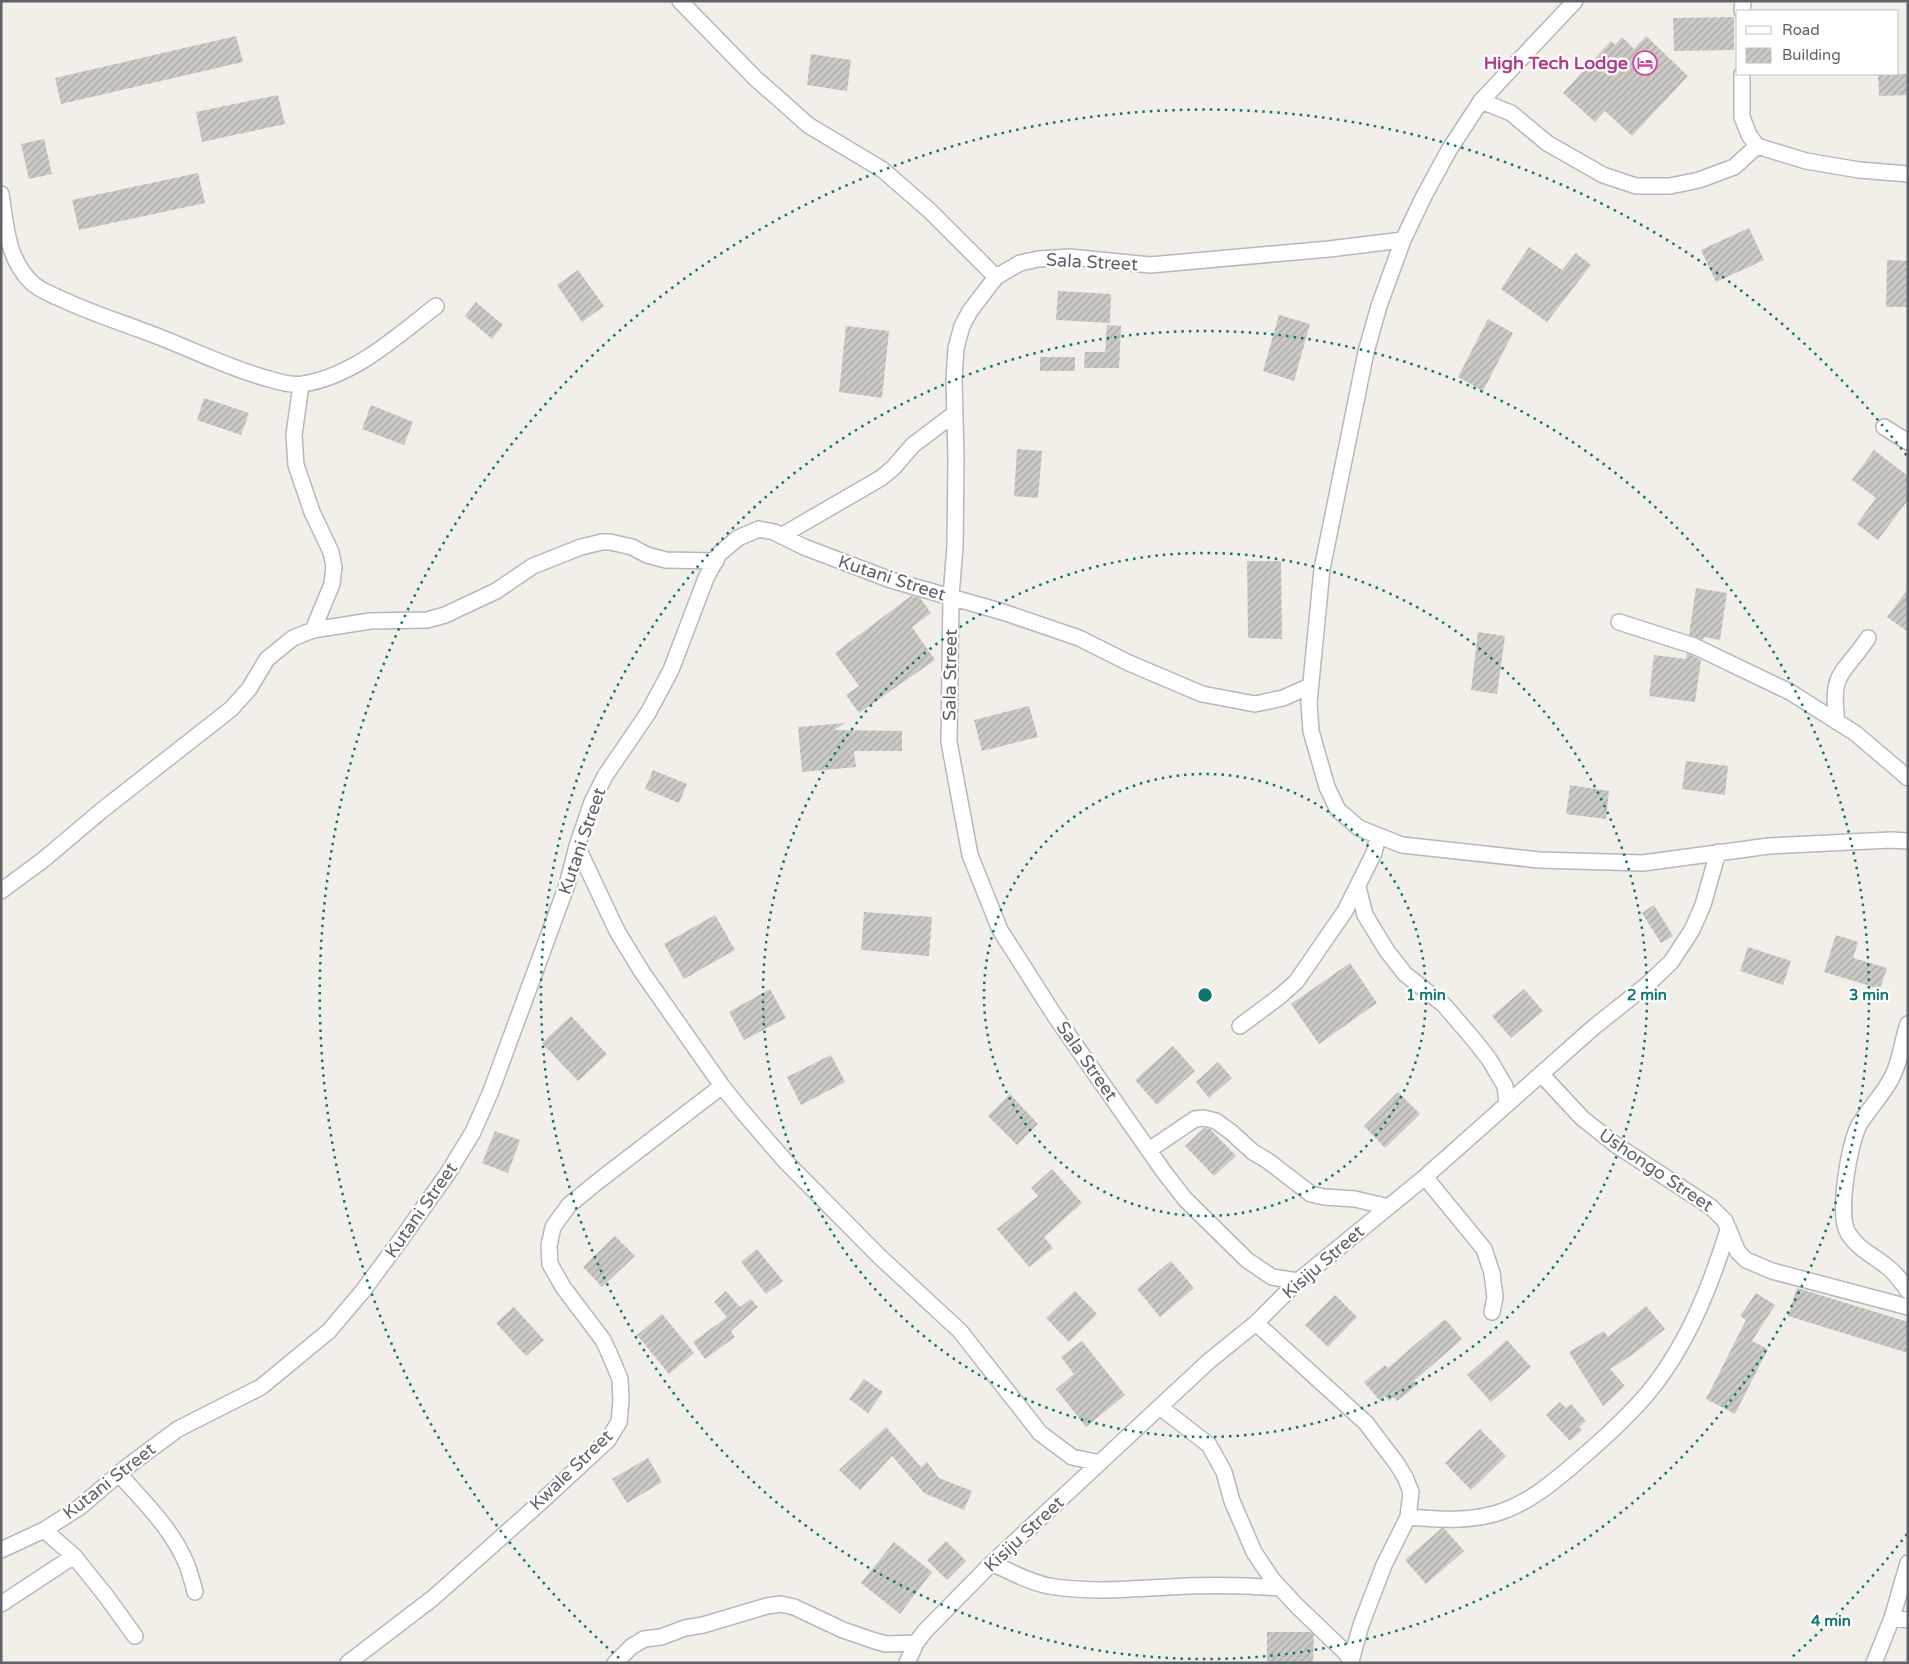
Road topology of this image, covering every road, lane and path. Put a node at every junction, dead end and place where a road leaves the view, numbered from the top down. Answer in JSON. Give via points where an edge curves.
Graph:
{"nodes":[{"id":1,"x":680,"y":1,"type":"edge"},
{"id":2,"x":1575,"y":1,"type":"edge"},
{"id":3,"x":1742,"y":75,"type":"edge"},
{"id":4,"x":1481,"y":101,"type":"junction"},
{"id":5,"x":1757,"y":146,"type":"junction"},
{"id":6,"x":1908,"y":174,"type":"edge"},
{"id":7,"x":1,"y":194,"type":"edge"},
{"id":8,"x":1403,"y":240,"type":"junction"},
{"id":9,"x":996,"y":277,"type":"junction"},
{"id":10,"x":436,"y":306,"type":"dead end"},
{"id":11,"x":301,"y":385,"type":"junction"},
{"id":12,"x":954,"y":414,"type":"junction"},
{"id":13,"x":1884,"y":427,"type":"dead end"},
{"id":14,"x":1908,"y":442,"type":"edge"},
{"id":15,"x":781,"y":536,"type":"junction"},
{"id":16,"x":716,"y":561,"type":"junction"},
{"id":17,"x":951,"y":597,"type":"junction"},
{"id":18,"x":1619,"y":622,"type":"dead end"},
{"id":19,"x":313,"y":630,"type":"junction"},
{"id":20,"x":1868,"y":638,"type":"dead end"},
{"id":21,"x":1310,"y":686,"type":"junction"},
{"id":22,"x":1837,"y":722,"type":"junction"},
{"id":23,"x":1908,"y":778,"type":"edge"},
{"id":24,"x":1378,"y":837,"type":"junction"},
{"id":25,"x":1908,"y":841,"type":"edge"},
{"id":26,"x":577,"y":846,"type":"junction"},
{"id":27,"x":1718,"y":852,"type":"junction"},
{"id":28,"x":1358,"y":886,"type":"junction"},
{"id":29,"x":1,"y":890,"type":"edge"},
{"id":30,"x":1908,"y":1024,"type":"edge"},
{"id":31,"x":1240,"y":1026,"type":"dead end"},
{"id":32,"x":1542,"y":1075,"type":"junction"},
{"id":33,"x":722,"y":1086,"type":"junction"},
{"id":34,"x":1507,"y":1104,"type":"junction"},
{"id":35,"x":1149,"y":1150,"type":"junction"},
{"id":36,"x":1424,"y":1177,"type":"junction"},
{"id":37,"x":1389,"y":1207,"type":"junction"},
{"id":38,"x":1728,"y":1230,"type":"junction"},
{"id":39,"x":1298,"y":1281,"type":"junction"},
{"id":40,"x":1908,"y":1291,"type":"edge"},
{"id":41,"x":1908,"y":1307,"type":"edge"},
{"id":42,"x":1492,"y":1312,"type":"dead end"},
{"id":43,"x":1256,"y":1323,"type":"junction"},
{"id":44,"x":1160,"y":1407,"type":"junction"},
{"id":45,"x":1100,"y":1463,"type":"junction"},
{"id":46,"x":119,"y":1474,"type":"junction"},
{"id":47,"x":1408,"y":1517,"type":"junction"},
{"id":48,"x":44,"y":1530,"type":"junction"},
{"id":49,"x":1,"y":1550,"type":"edge"},
{"id":50,"x":74,"y":1556,"type":"junction"},
{"id":51,"x":992,"y":1563,"type":"junction"},
{"id":52,"x":1908,"y":1563,"type":"edge"},
{"id":53,"x":1279,"y":1588,"type":"junction"},
{"id":54,"x":196,"y":1592,"type":"dead end"},
{"id":55,"x":1,"y":1604,"type":"edge"},
{"id":56,"x":1892,"y":1618,"type":"junction"},
{"id":57,"x":1908,"y":1620,"type":"edge"},
{"id":58,"x":135,"y":1636,"type":"dead end"},
{"id":59,"x":916,"y":1643,"type":"junction"},
{"id":60,"x":1351,"y":1662,"type":"edge"},
{"id":61,"x":348,"y":1663,"type":"edge"},
{"id":62,"x":615,"y":1663,"type":"edge"},
{"id":63,"x":907,"y":1663,"type":"edge"},
{"id":64,"x":1874,"y":1663,"type":"edge"}],
"edges":[{"from":1,"to":9,"type":"street","via":[[786,106],[808,125],[883,170],[930,211]]},
{"from":2,"to":4,"type":"street"},
{"from":3,"to":5,"type":"street","via":[[1742,116],[1749,136]]},
{"from":4,"to":5,"type":"street","via":[[1511,113],[1547,143],[1603,175],[1636,186],[1670,186],[1699,180],[1734,167]]},
{"from":4,"to":8,"type":"street","via":[[1449,150]]},
{"from":5,"to":6,"type":"street","via":[[1806,161]]},
{"from":7,"to":11,"type":"street","via":[[10,250],[20,270],[38,288],[86,311],[230,365],[270,379]]},
{"from":8,"to":9,"type":"street","name":"Sala Street","via":[[1150,265],[1070,257],[1038,259],[1020,263]]},
{"from":8,"to":21,"type":"street","via":[[1376,316],[1348,432],[1322,569]]},
{"from":9,"to":12,"type":"street","name":"Sala Street","via":[[962,326],[956,348]]},
{"from":10,"to":11,"type":"street","via":[[354,366]]},
{"from":11,"to":19,"type":"street","via":[[294,435],[296,464],[334,567],[332,584]]},
{"from":12,"to":15,"type":"street","via":[[913,445],[881,478]]},
{"from":12,"to":17,"type":"street","name":"Sala Street","via":[[955,546]]},
{"from":13,"to":14,"type":"street"},
{"from":15,"to":16,"type":"street","name":"Kutani Street","via":[[759,529],[738,538]]},
{"from":15,"to":17,"type":"street","name":"Kutani Street","via":[[891,580]]},
{"from":16,"to":19,"type":"street","via":[[666,560],[632,547],[602,542],[533,566],[496,591],[445,615],[426,620],[370,621]]},
{"from":16,"to":26,"type":"street","name":"Kutani Street","via":[[706,578],[671,670],[648,712],[605,776]]},
{"from":17,"to":21,"type":"street","name":"Kutani Street","via":[[1079,638],[1202,694],[1254,704],[1283,698]]},
{"from":17,"to":35,"type":"street","name":"Sala Street","via":[[949,742],[970,855],[1000,930],[1055,1016]]},
{"from":18,"to":22,"type":"street","via":[[1694,646],[1790,692]]},
{"from":19,"to":29,"type":"street","via":[[293,638],[267,659],[249,689],[231,709]]},
{"from":20,"to":22,"type":"street","via":[[1836,684]]},
{"from":21,"to":24,"type":"street","via":[[1310,731],[1327,787],[1338,810],[1359,828]]},
{"from":22,"to":23,"type":"street","via":[[1855,733]]},
{"from":24,"to":27,"type":"street","via":[[1402,845],[1539,860],[1643,863]]},
{"from":24,"to":28,"type":"street"},
{"from":25,"to":27,"type":"street","via":[[1769,846]]},
{"from":26,"to":33,"type":"street","via":[[622,939]]},
{"from":26,"to":46,"type":"street","name":"Kutani Street","via":[[567,886],[473,1132],[408,1230],[329,1331],[302,1355],[261,1387],[178,1429]]},
{"from":27,"to":32,"type":"street","name":"Kisiju Street","via":[[1703,905],[1692,930],[1671,962]]},
{"from":28,"to":31,"type":"street","via":[[1345,911],[1296,982]]},
{"from":28,"to":34,"type":"street","via":[[1365,915],[1387,951],[1406,974],[1444,1005],[1489,1059],[1505,1086]]},
{"from":30,"to":40,"type":"street","via":[[1893,1077],[1853,1138],[1844,1196],[1847,1232],[1859,1247],[1886,1265]]},
{"from":32,"to":34,"type":"street","name":"Kisiju Street"},
{"from":32,"to":38,"type":"street","name":"Ushongo Street","via":[[1582,1118],[1616,1145],[1704,1200],[1720,1214]]},
{"from":33,"to":45,"type":"street","via":[[786,1162],[880,1257],[960,1331],[1040,1433],[1072,1458]]},
{"from":33,"to":61,"type":"street","name":"Kwale Street","via":[[569,1205],[554,1227],[549,1246],[550,1264],[610,1355],[620,1378],[620,1422],[608,1440],[432,1598]]},
{"from":34,"to":36,"type":"street","name":"Kisiju Street"},
{"from":35,"to":37,"type":"street","via":[[1195,1120],[1216,1121],[1252,1152],[1311,1194]]},
{"from":35,"to":39,"type":"street","name":"Sala Street","via":[[1185,1199],[1247,1260],[1272,1278]]},
{"from":36,"to":37,"type":"street","name":"Kisiju Street"},
{"from":36,"to":42,"type":"street","via":[[1484,1249],[1492,1273],[1495,1297]]},
{"from":37,"to":39,"type":"street","name":"Kisiju Street"},
{"from":38,"to":41,"type":"street","name":"Ushongo Street","via":[[1738,1252],[1755,1264]]},
{"from":38,"to":47,"type":"street","via":[[1715,1273],[1669,1364],[1642,1401],[1608,1435],[1535,1496],[1496,1514],[1465,1520]]},
{"from":39,"to":43,"type":"street","name":"Kisiju Street"},
{"from":43,"to":44,"type":"street","name":"Kisiju Street"},
{"from":43,"to":47,"type":"street","via":[[1371,1430],[1405,1477],[1411,1492]]},
{"from":44,"to":45,"type":"street","name":"Kisiju Street"},
{"from":44,"to":53,"type":"street","via":[[1208,1445],[1224,1472],[1232,1501],[1254,1552]]},
{"from":45,"to":51,"type":"street","name":"Kisiju Street"},
{"from":46,"to":48,"type":"street","name":"Kutani Street","via":[[80,1507]]},
{"from":46,"to":54,"type":"street","via":[[175,1542]]},
{"from":47,"to":60,"type":"street","via":[[1384,1565],[1361,1624]]},
{"from":48,"to":49,"type":"street","name":"Kutani Street"},
{"from":48,"to":50,"type":"street"},
{"from":50,"to":55,"type":"street"},
{"from":50,"to":58,"type":"street"},
{"from":51,"to":53,"type":"street","via":[[1048,1585],[1097,1591],[1246,1585]]},
{"from":51,"to":59,"type":"street","name":"Kisiju Street"},
{"from":52,"to":56,"type":"street"},
{"from":53,"to":60,"type":"street","via":[[1347,1654]]},
{"from":56,"to":57,"type":"street"},
{"from":56,"to":64,"type":"street"},
{"from":59,"to":62,"type":"street","via":[[875,1641],[782,1604],[644,1639]]},
{"from":59,"to":63,"type":"street","name":"Kisiju Street"}]}
